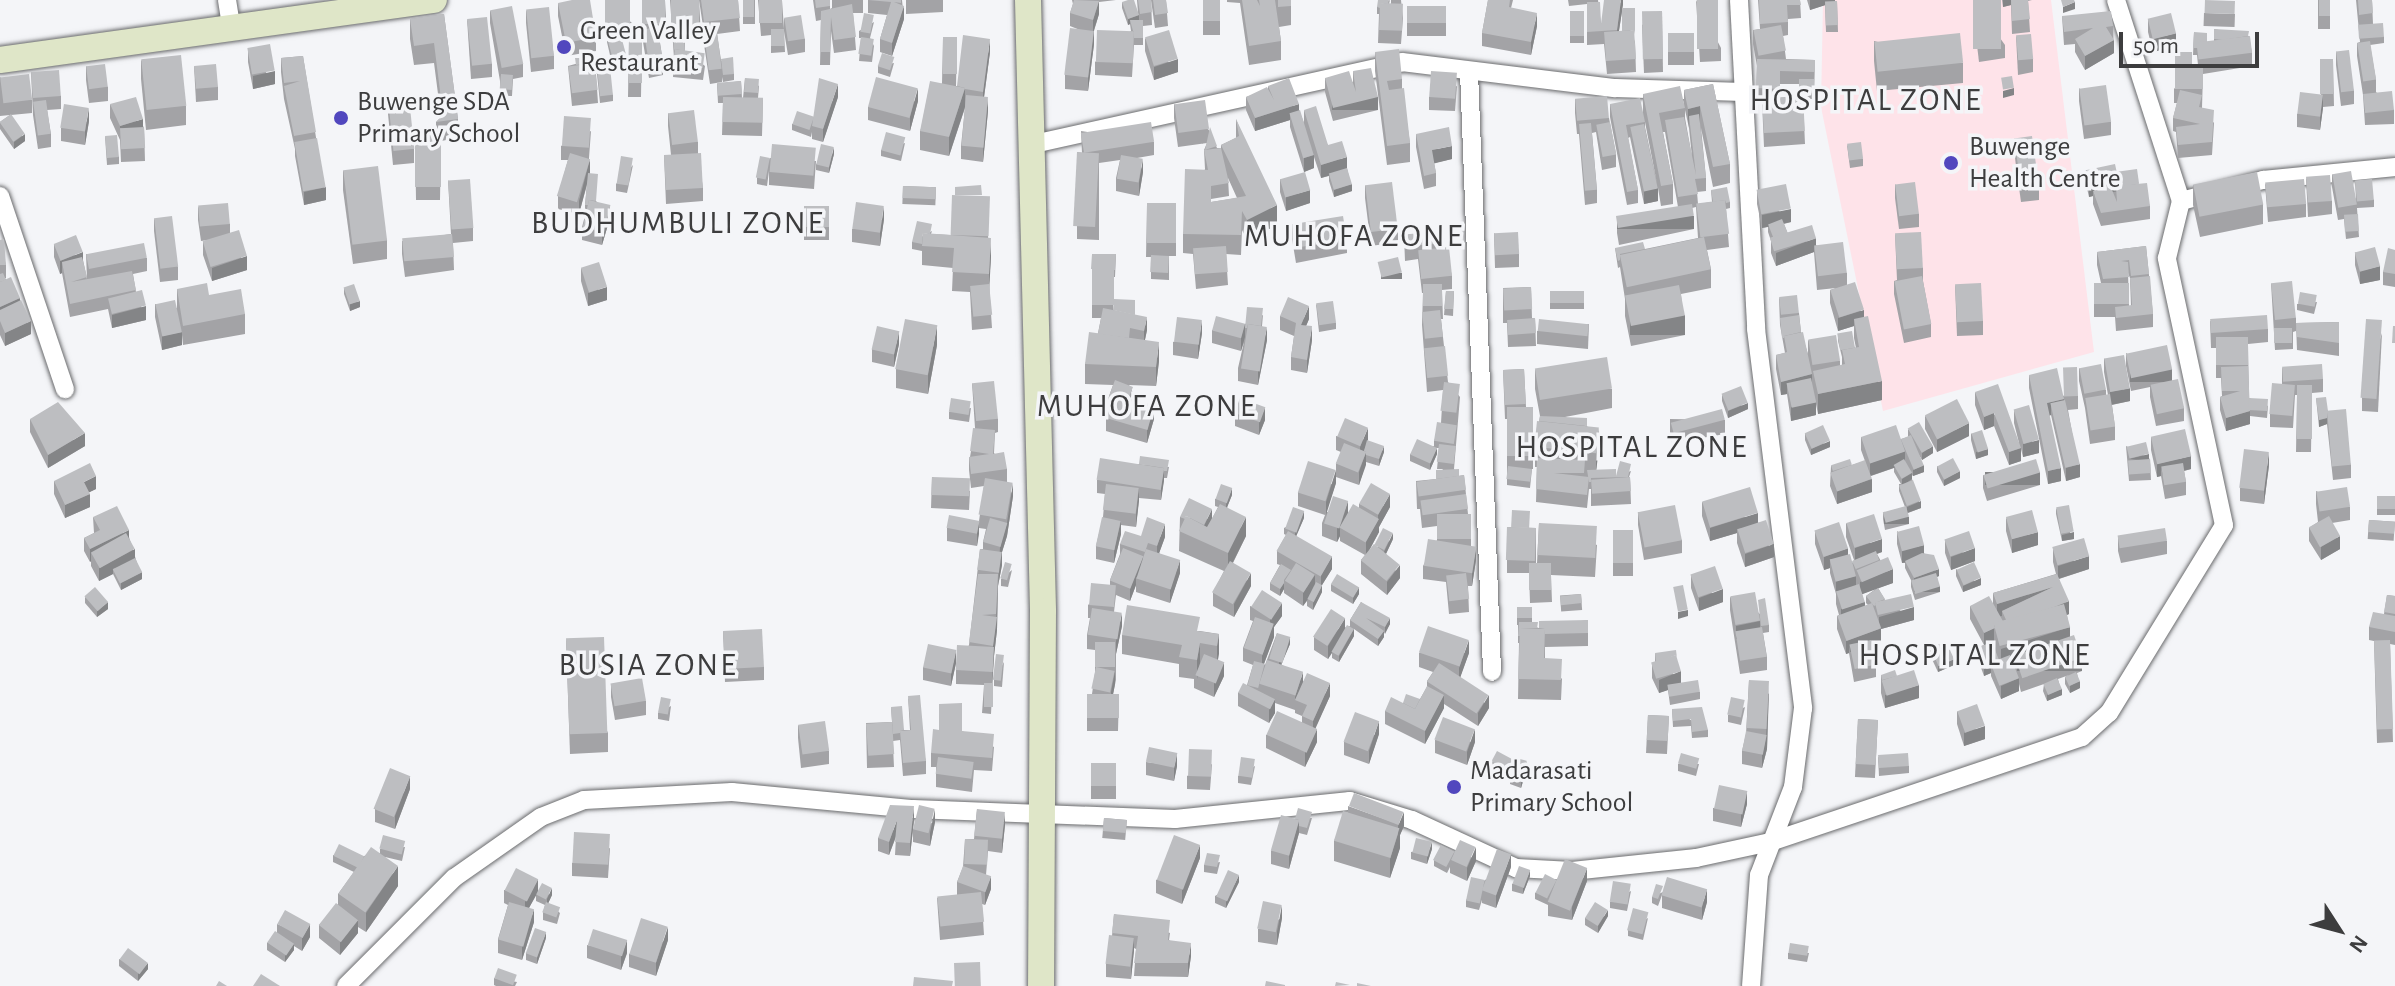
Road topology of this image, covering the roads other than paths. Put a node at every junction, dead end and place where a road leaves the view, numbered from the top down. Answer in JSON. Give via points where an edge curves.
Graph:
{"nodes":[{"id":1,"x":227,"y":0,"type":"edge"},
{"id":2,"x":434,"y":0,"type":"edge"},
{"id":3,"x":1028,"y":0,"type":"edge"},
{"id":4,"x":1739,"y":0,"type":"edge"},
{"id":5,"x":2116,"y":0,"type":"edge"},
{"id":6,"x":232,"y":30,"type":"junction"},
{"id":7,"x":0,"y":60,"type":"edge"},
{"id":8,"x":1469,"y":72,"type":"junction"},
{"id":9,"x":1743,"y":92,"type":"junction"},
{"id":10,"x":1029,"y":145,"type":"junction"},
{"id":11,"x":2395,"y":167,"type":"edge"},
{"id":12,"x":0,"y":196,"type":"edge"},
{"id":13,"x":2181,"y":201,"type":"junction"},
{"id":14,"x":65,"y":389,"type":"dead end"},
{"id":15,"x":1492,"y":672,"type":"dead end"},
{"id":16,"x":1043,"y":816,"type":"junction"},
{"id":17,"x":1770,"y":842,"type":"junction"},
{"id":18,"x":346,"y":986,"type":"edge"},
{"id":19,"x":1041,"y":986,"type":"edge"},
{"id":20,"x":1751,"y":986,"type":"edge"}],
"edges":[{"from":1,"to":6,"type":"street"},
{"from":2,"to":6,"type":"main road"},
{"from":3,"to":10,"type":"main road"},
{"from":4,"to":9,"type":"street"},
{"from":5,"to":13,"type":"street"},
{"from":6,"to":7,"type":"main road"},
{"from":8,"to":9,"type":"street","via":[[1680,93]]},
{"from":8,"to":10,"type":"street","via":[[1402,62],[1372,65]]},
{"from":8,"to":15,"type":"street"},
{"from":9,"to":17,"type":"street","via":[[1756,329],[1803,708],[1799,761]]},
{"from":10,"to":16,"type":"main road"},
{"from":11,"to":13,"type":"street","via":[[2263,180]]},
{"from":12,"to":14,"type":"street"},
{"from":13,"to":17,"type":"street","via":[[2167,258],[2224,513],[2216,549],[2093,732]]},
{"from":16,"to":17,"type":"street","via":[[1250,816],[1350,801],[1412,820],[1516,868],[1572,871],[1696,858]]},
{"from":16,"to":18,"type":"street","via":[[732,792],[584,800],[541,817],[475,861]]},
{"from":16,"to":19,"type":"main road"},
{"from":17,"to":20,"type":"street","via":[[1754,906]]}]}
